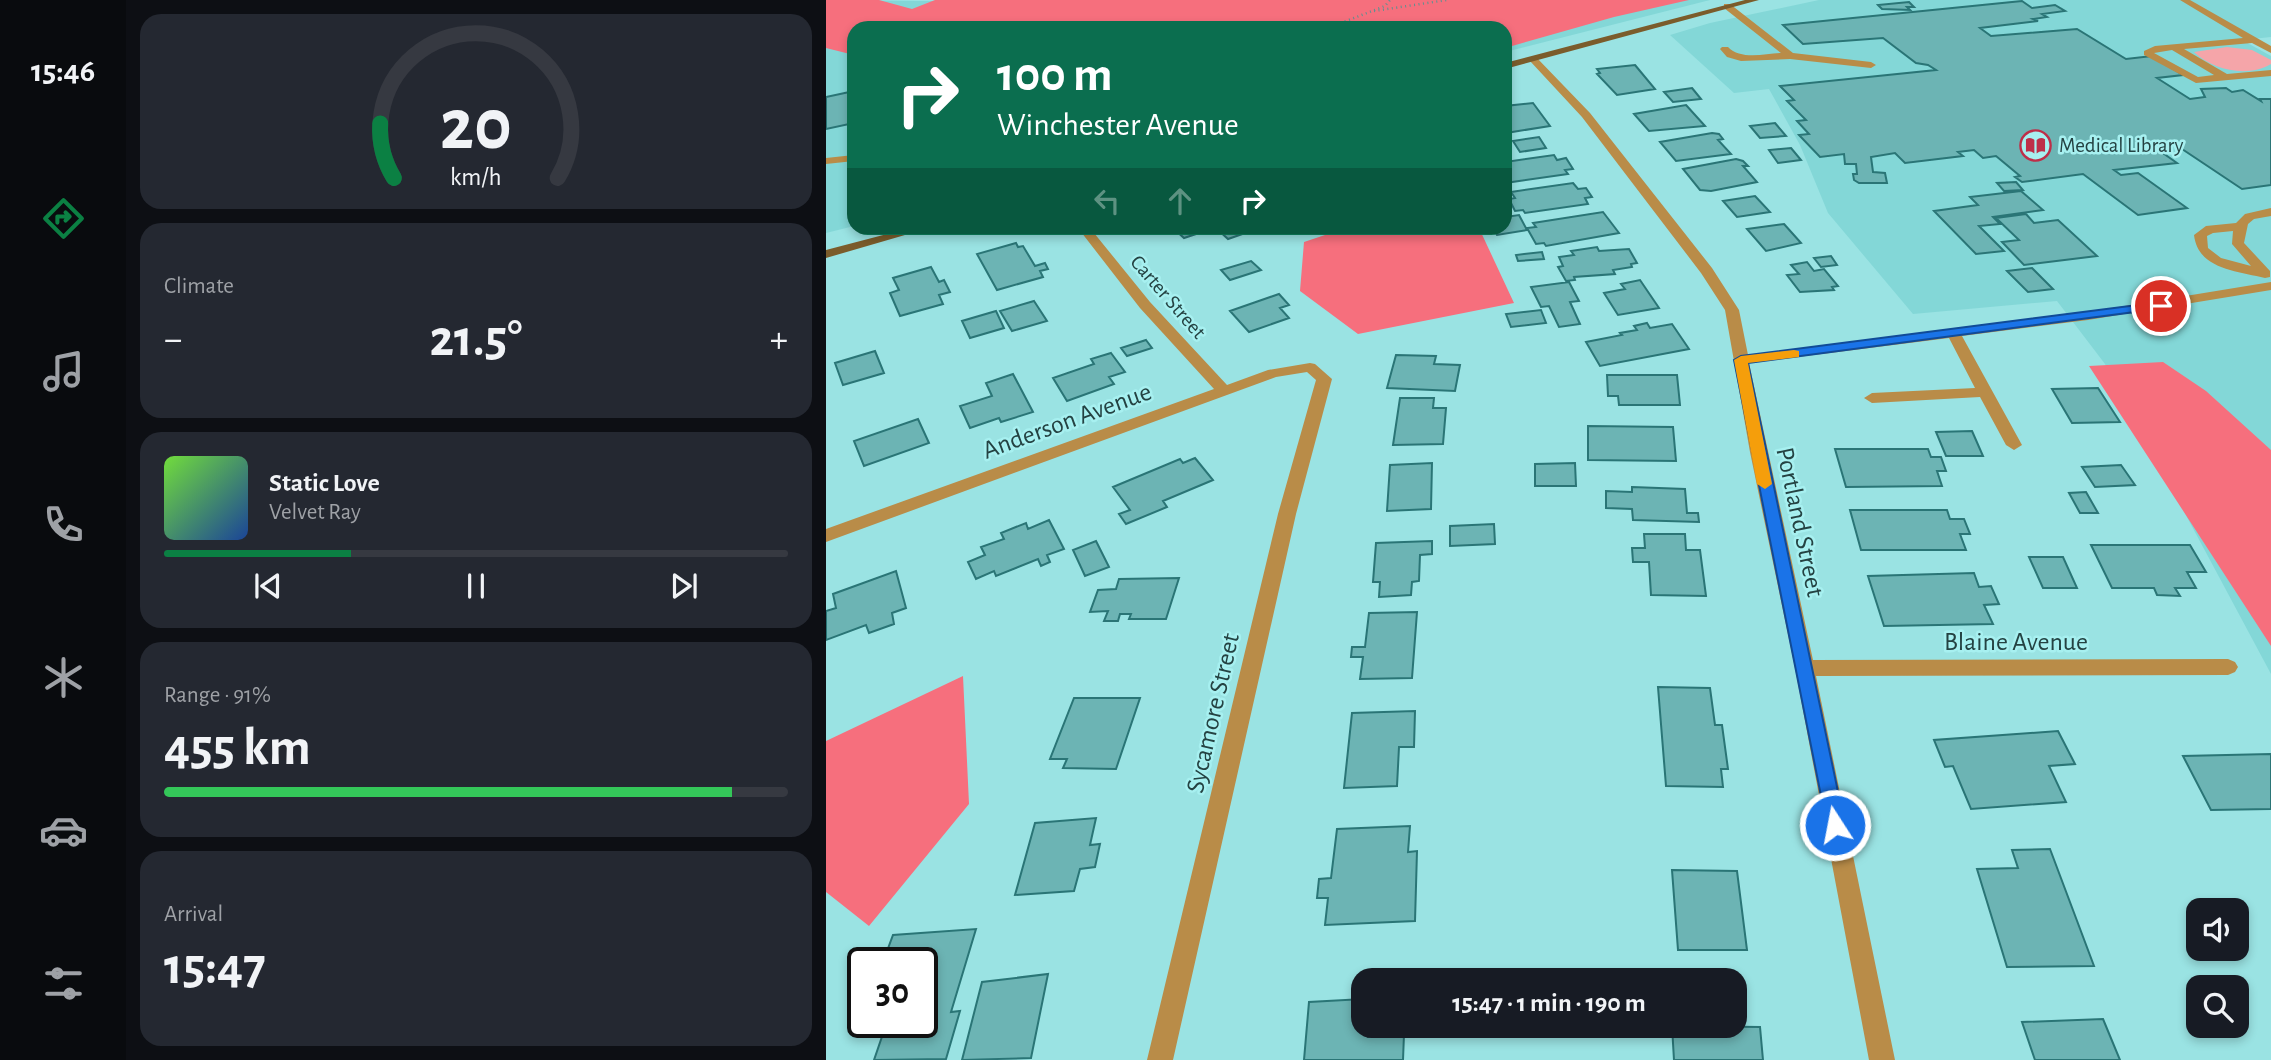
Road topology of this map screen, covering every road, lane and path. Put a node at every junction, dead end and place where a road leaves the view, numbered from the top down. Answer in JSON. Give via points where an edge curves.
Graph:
{"nodes":[{"id":1,"x":1390,"y":0,"type":"edge"},
{"id":2,"x":1447,"y":0,"type":"edge"},
{"id":3,"x":1755,"y":0,"type":"edge"},
{"id":4,"x":2184,"y":0,"type":"edge"},
{"id":5,"x":1727,"y":6,"type":"junction"},
{"id":6,"x":1374,"y":11,"type":"junction"},
{"id":7,"x":1347,"y":21,"type":"edge"},
{"id":8,"x":2252,"y":40,"type":"junction"},
{"id":9,"x":2173,"y":47,"type":"junction"},
{"id":10,"x":1725,"y":49,"type":"dead end"},
{"id":11,"x":2271,"y":50,"type":"edge"},
{"id":12,"x":1790,"y":56,"type":"junction"},
{"id":13,"x":1533,"y":58,"type":"junction"},
{"id":14,"x":1512,"y":64,"type":"edge"},
{"id":15,"x":1871,"y":65,"type":"dead end"},
{"id":16,"x":2271,"y":73,"type":"edge"},
{"id":17,"x":2226,"y":78,"type":"junction"},
{"id":18,"x":847,"y":159,"type":"edge"},
{"id":19,"x":826,"y":161,"type":"edge"},
{"id":20,"x":2271,"y":212,"type":"edge"},
{"id":21,"x":2239,"y":227,"type":"junction"},
{"id":22,"x":893,"y":235,"type":"edge"},
{"id":23,"x":1090,"y":235,"type":"edge"},
{"id":24,"x":826,"y":254,"type":"edge"},
{"id":25,"x":2269,"y":280,"type":"edge"},
{"id":26,"x":1953,"y":333,"type":"junction"},
{"id":27,"x":1741,"y":360,"type":"junction"},
{"id":28,"x":1324,"y":379,"type":"joint"},
{"id":29,"x":1224,"y":391,"type":"junction"},
{"id":30,"x":1986,"y":392,"type":"junction"},
{"id":31,"x":1872,"y":398,"type":"dead end"},
{"id":32,"x":2014,"y":445,"type":"dead end"},
{"id":33,"x":826,"y":536,"type":"edge"},
{"id":34,"x":2228,"y":667,"type":"dead end"},
{"id":35,"x":1805,"y":668,"type":"junction"},
{"id":36,"x":1160,"y":1060,"type":"edge"},
{"id":37,"x":1882,"y":1060,"type":"edge"}],
"edges":[{"from":1,"to":6,"type":"path"},
{"from":2,"to":6,"type":"path"},
{"from":3,"to":5,"type":"main road"},
{"from":4,"to":8,"type":"street"},
{"from":5,"to":12,"type":"street"},
{"from":5,"to":13,"type":"main road"},
{"from":6,"to":7,"type":"path"},
{"from":8,"to":9,"type":"street"},
{"from":8,"to":11,"type":"street"},
{"from":9,"to":17,"type":"street"},
{"from":9,"to":17,"type":"street","via":[[2147,52],[2191,79]]},
{"from":10,"to":12,"type":"street","via":[[1741,58]]},
{"from":12,"to":15,"type":"street"},
{"from":13,"to":14,"type":"main road"},
{"from":13,"to":27,"type":"street","name":"Portland Street","via":[[1586,115],[1707,271],[1732,310]]},
{"from":16,"to":17,"type":"street"},
{"from":18,"to":19,"type":"street"},
{"from":20,"to":21,"type":"street","via":[[2248,217]]},
{"from":21,"to":25,"type":"street","via":[[2238,244]]},
{"from":21,"to":25,"type":"street","via":[[2210,229],[2200,235],[2202,249],[2216,261]]},
{"from":22,"to":24,"type":"main road"},
{"from":23,"to":29,"type":"street","name":"Carter Street","via":[[1145,305]]},
{"from":25,"to":26,"type":"street","via":[[2161,306]]},
{"from":26,"to":27,"type":"street"},
{"from":26,"to":30,"type":"street"},
{"from":27,"to":35,"type":"street","name":"Portland Street"},
{"from":28,"to":29,"type":"street","name":"Anderson Avenue","via":[[1310,367],[1273,373]]},
{"from":28,"to":36,"type":"street","name":"Sycamore Street","via":[[1287,514]]},
{"from":29,"to":33,"type":"street","name":"Anderson Avenue"},
{"from":30,"to":31,"type":"street"},
{"from":30,"to":32,"type":"street"},
{"from":34,"to":35,"type":"street","name":"Blaine Avenue"},
{"from":35,"to":37,"type":"street","name":"Portland Street"}]}
